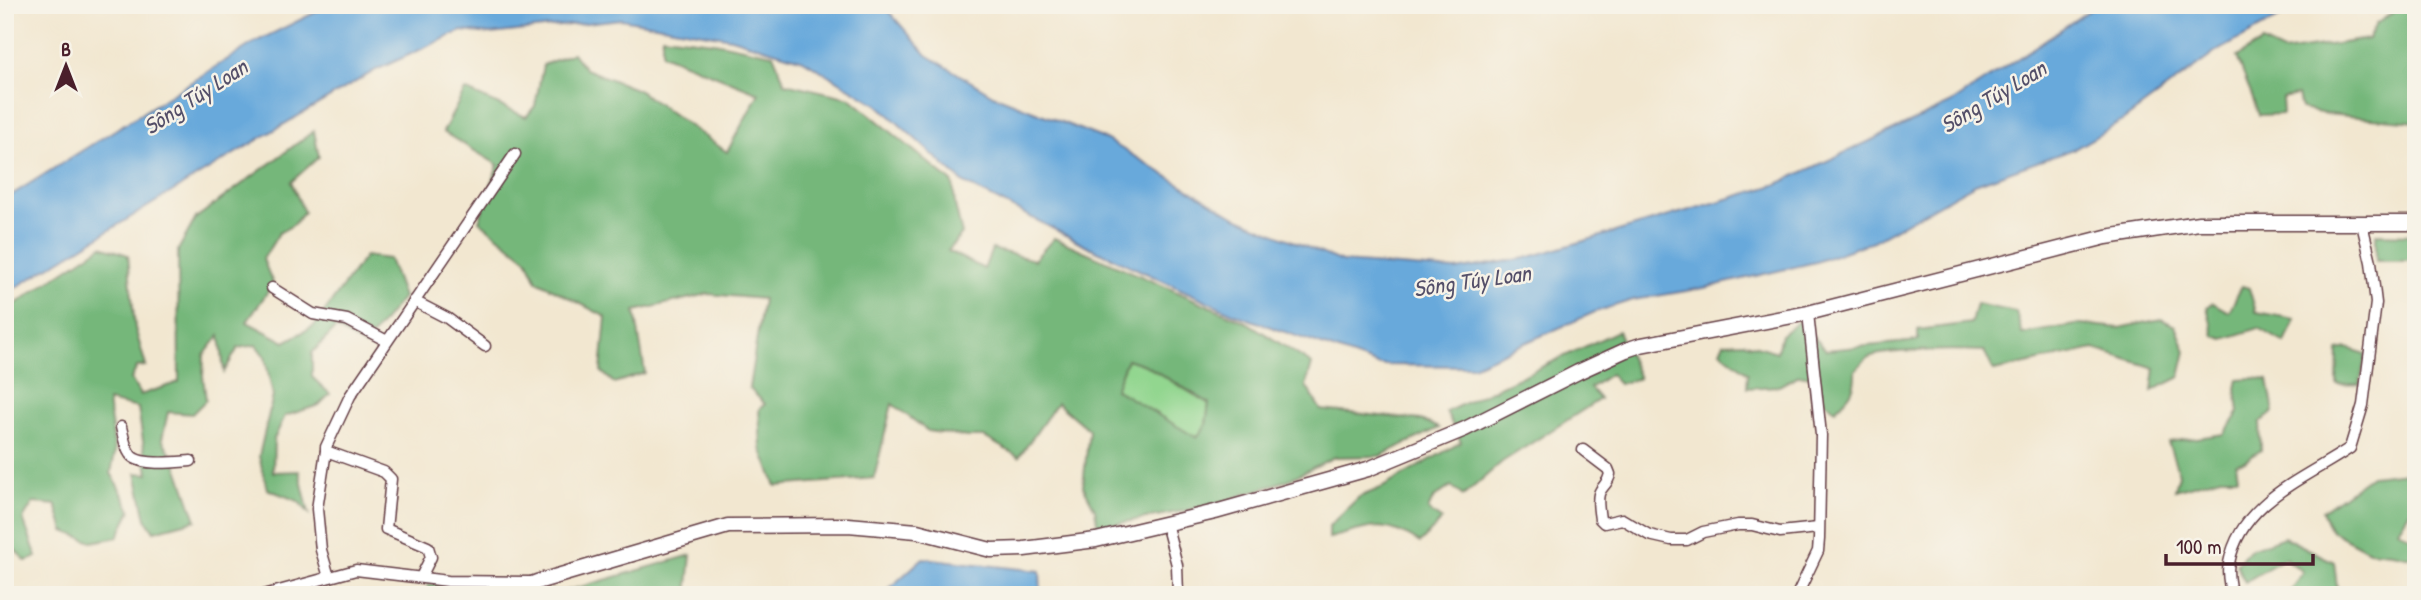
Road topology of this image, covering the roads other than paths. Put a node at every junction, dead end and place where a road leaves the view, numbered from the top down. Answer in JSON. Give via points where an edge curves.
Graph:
{"nodes":[{"id":1,"x":515,"y":154,"type":"dead end"},
{"id":2,"x":2416,"y":223,"type":"edge"},
{"id":3,"x":2362,"y":225,"type":"junction"},
{"id":4,"x":272,"y":288,"type":"dead end"},
{"id":5,"x":414,"y":300,"type":"junction"},
{"id":6,"x":1808,"y":313,"type":"junction"},
{"id":7,"x":387,"y":341,"type":"junction"},
{"id":8,"x":485,"y":346,"type":"dead end"},
{"id":9,"x":121,"y":427,"type":"dead end"},
{"id":10,"x":1583,"y":450,"type":"dead end"},
{"id":11,"x":326,"y":451,"type":"junction"},
{"id":12,"x":191,"y":461,"type":"dead end"},
{"id":13,"x":1166,"y":523,"type":"junction"},
{"id":14,"x":1818,"y":528,"type":"junction"},
{"id":15,"x":329,"y":577,"type":"junction"},
{"id":16,"x":421,"y":577,"type":"junction"},
{"id":17,"x":537,"y":582,"type":"junction"},
{"id":18,"x":264,"y":595,"type":"edge"},
{"id":19,"x":503,"y":595,"type":"edge"},
{"id":20,"x":1178,"y":595,"type":"edge"},
{"id":21,"x":1797,"y":595,"type":"edge"},
{"id":22,"x":2231,"y":595,"type":"edge"}],
"edges":[{"from":1,"to":5,"type":"street"},
{"from":2,"to":3,"type":"street"},
{"from":3,"to":6,"type":"street","via":[[2199,223],[2106,237]]},
{"from":3,"to":22,"type":"street","via":[[2376,303],[2363,405],[2354,438],[2350,448],[2272,497],[2246,522],[2229,561]]},
{"from":4,"to":7,"type":"street","via":[[313,314],[347,320]]},
{"from":5,"to":7,"type":"street"},
{"from":5,"to":8,"type":"street"},
{"from":6,"to":13,"type":"street","via":[[1626,350],[1465,429],[1368,469]]},
{"from":6,"to":14,"type":"street","via":[[1821,435]]},
{"from":7,"to":11,"type":"street","via":[[350,396]]},
{"from":9,"to":12,"type":"street","via":[[127,450],[136,460]]},
{"from":10,"to":14,"type":"street","via":[[1610,474],[1598,496],[1604,523],[1622,519],[1649,535],[1671,540],[1738,525],[1780,532]]},
{"from":11,"to":15,"type":"street","via":[[317,509]]},
{"from":11,"to":16,"type":"street","via":[[384,472],[391,479],[386,529],[428,547],[431,557]]},
{"from":13,"to":17,"type":"street","via":[[1096,540],[990,550],[916,531],[875,527],[728,526]]},
{"from":13,"to":20,"type":"street","via":[[1177,565]]},
{"from":14,"to":21,"type":"street","via":[[1818,551]]},
{"from":15,"to":16,"type":"street","via":[[356,570]]},
{"from":15,"to":18,"type":"street"},
{"from":16,"to":17,"type":"street"},
{"from":17,"to":19,"type":"street"}]}
